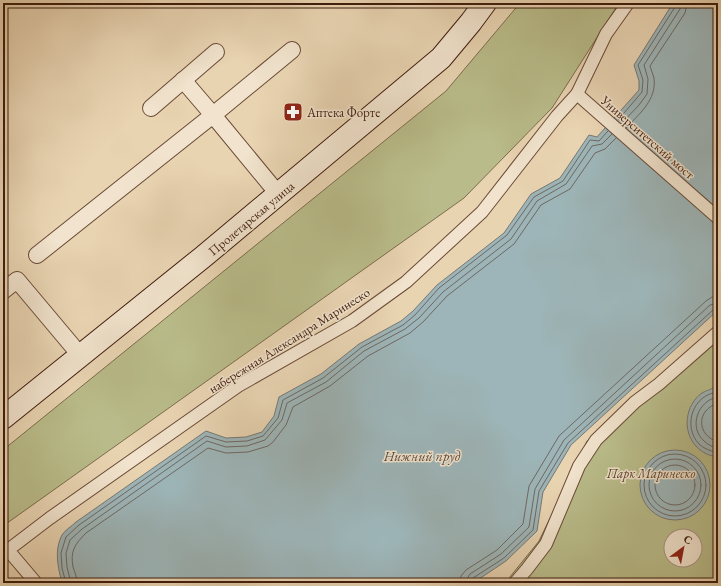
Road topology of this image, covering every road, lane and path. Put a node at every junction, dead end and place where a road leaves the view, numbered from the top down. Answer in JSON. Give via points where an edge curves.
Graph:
{"nodes":[{"id":1,"x":485,"y":3,"type":"edge"},
{"id":2,"x":628,"y":3,"type":"edge"},
{"id":3,"x":292,"y":50,"type":"dead end"},
{"id":4,"x":216,"y":52,"type":"dead end"},
{"id":5,"x":183,"y":80,"type":"junction"},
{"id":6,"x":577,"y":94,"type":"junction"},
{"id":7,"x":151,"y":108,"type":"dead end"},
{"id":8,"x":213,"y":115,"type":"junction"},
{"id":9,"x":279,"y":195,"type":"junction"},
{"id":10,"x":718,"y":218,"type":"edge"},
{"id":11,"x":37,"y":256,"type":"dead end"},
{"id":12,"x":3,"y":291,"type":"edge"},
{"id":13,"x":718,"y":332,"type":"edge"},
{"id":14,"x":80,"y":355,"type":"junction"},
{"id":15,"x":3,"y":418,"type":"edge"},
{"id":16,"x":36,"y":583,"type":"edge"},
{"id":17,"x":514,"y":583,"type":"edge"}],
"edges":[{"from":1,"to":9,"type":"main road","name":"Пролетарская улица","via":[[441,58]]},
{"from":2,"to":6,"type":"street","name":"набережная Александра Маринеско","via":[[606,34]]},
{"from":3,"to":8,"type":"street"},
{"from":4,"to":5,"type":"street"},
{"from":5,"to":7,"type":"street"},
{"from":5,"to":8,"type":"street"},
{"from":6,"to":10,"type":"street","name":"Университетский мост"},
{"from":6,"to":16,"type":"street","name":"набережная Александра Маринеско","via":[[482,212],[406,282],[352,320],[238,386],[8,550]]},
{"from":8,"to":9,"type":"street"},
{"from":8,"to":11,"type":"street"},
{"from":9,"to":14,"type":"main road","name":"Пролетарская улица"},
{"from":12,"to":14,"type":"street","via":[[16,280]]},
{"from":13,"to":17,"type":"street","via":[[635,402],[596,440],[579,466],[546,544]]},
{"from":14,"to":15,"type":"main road","name":"Пролетарская улица"}]}
